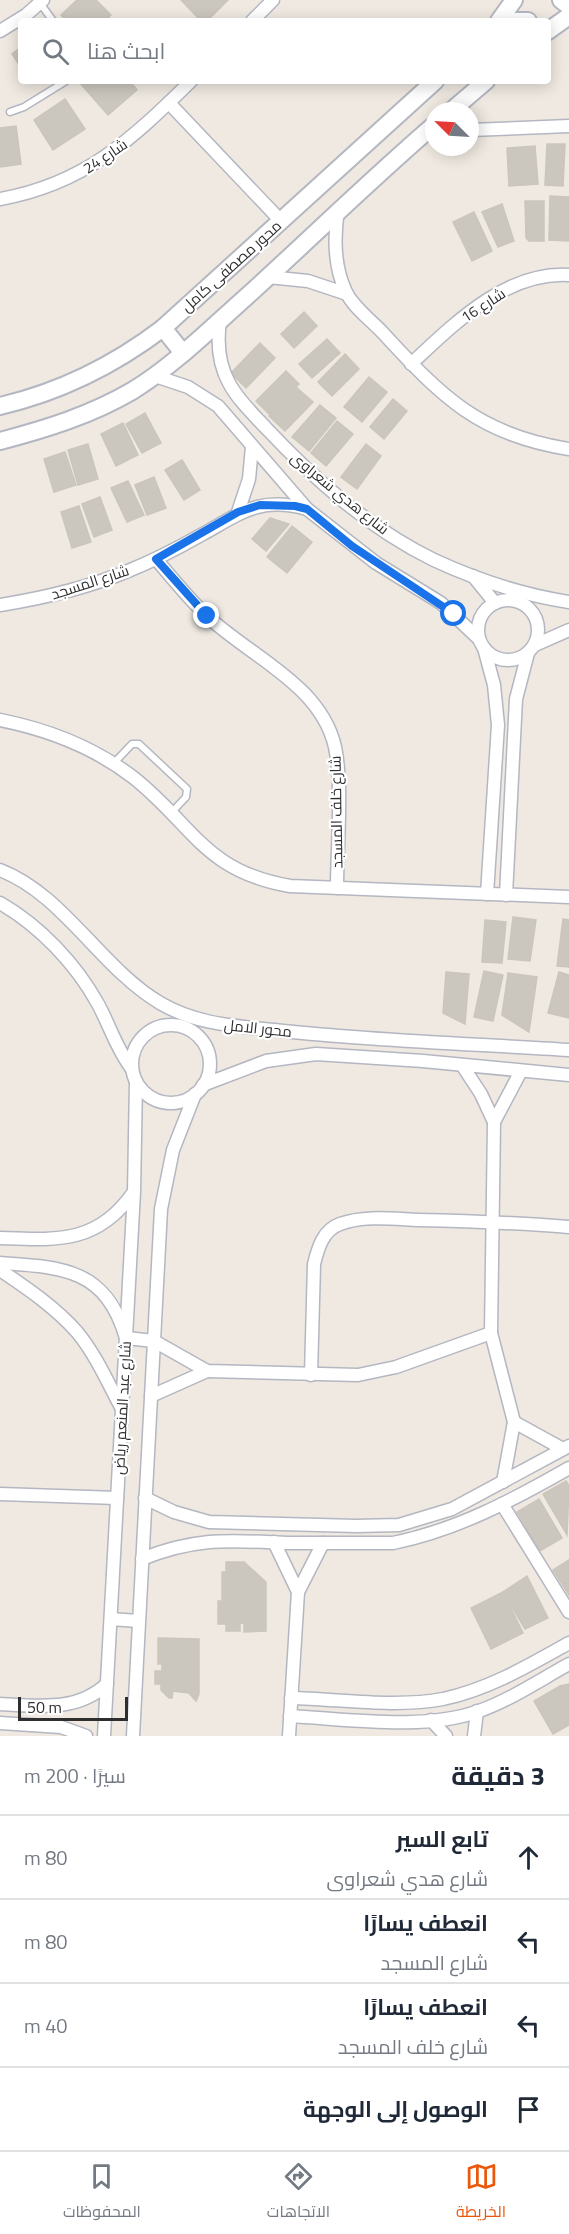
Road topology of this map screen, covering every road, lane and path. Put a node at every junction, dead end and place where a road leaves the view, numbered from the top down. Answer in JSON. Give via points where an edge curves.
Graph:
{"nodes":[{"id":1,"x":273,"y":0,"type":"edge"},
{"id":2,"x":514,"y":0,"type":"edge"},
{"id":3,"x":561,"y":0,"type":"edge"},
{"id":4,"x":42,"y":2,"type":"edge"},
{"id":5,"x":569,"y":6,"type":"edge"},
{"id":6,"x":569,"y":16,"type":"edge"},
{"id":7,"x":21,"y":18,"type":"edge"},
{"id":8,"x":51,"y":18,"type":"edge"},
{"id":9,"x":255,"y":18,"type":"edge"},
{"id":10,"x":501,"y":18,"type":"edge"},
{"id":11,"x":18,"y":20,"type":"edge"},
{"id":12,"x":551,"y":29,"type":"edge"},
{"id":13,"x":0,"y":31,"type":"edge"},
{"id":14,"x":61,"y":84,"type":"edge"},
{"id":15,"x":188,"y":84,"type":"edge"},
{"id":16,"x":432,"y":84,"type":"edge"},
{"id":17,"x":482,"y":84,"type":"edge"},
{"id":18,"x":462,"y":102,"type":"edge"},
{"id":19,"x":169,"y":103,"type":"junction"},
{"id":20,"x":10,"y":112,"type":"dead end"},
{"id":21,"x":569,"y":126,"type":"edge"},
{"id":22,"x":479,"y":130,"type":"edge"},
{"id":23,"x":425,"y":136,"type":"edge"},
{"id":24,"x":0,"y":199,"type":"edge"},
{"id":25,"x":338,"y":210,"type":"junction"},
{"id":26,"x":281,"y":221,"type":"junction"},
{"id":27,"x":569,"y":275,"type":"edge"},
{"id":28,"x":268,"y":277,"type":"junction"},
{"id":29,"x":346,"y":294,"type":"junction"},
{"id":30,"x":220,"y":321,"type":"junction"},
{"id":31,"x":163,"y":328,"type":"junction"},
{"id":32,"x":183,"y":352,"type":"junction"},
{"id":33,"x":411,"y":364,"type":"junction"},
{"id":34,"x":155,"y":376,"type":"junction"},
{"id":35,"x":235,"y":392,"type":"junction"},
{"id":36,"x":0,"y":406,"type":"edge"},
{"id":37,"x":218,"y":406,"type":"junction"},
{"id":38,"x":0,"y":441,"type":"edge"},
{"id":39,"x":252,"y":447,"type":"junction"},
{"id":40,"x":569,"y":449,"type":"edge"},
{"id":41,"x":307,"y":509,"type":"junction"},
{"id":42,"x":238,"y":512,"type":"junction"},
{"id":43,"x":156,"y":559,"type":"junction"},
{"id":44,"x":473,"y":575,"type":"junction"},
{"id":45,"x":537,"y":595,"type":"junction"},
{"id":46,"x":520,"y":602,"type":"junction"},
{"id":47,"x":569,"y":602,"type":"edge"},
{"id":48,"x":495,"y":603,"type":"junction"},
{"id":49,"x":0,"y":605,"type":"edge"},
{"id":50,"x":569,"y":630,"type":"edge"},
{"id":51,"x":481,"y":643,"type":"junction"},
{"id":52,"x":532,"y":649,"type":"junction"},
{"id":53,"x":0,"y":720,"type":"edge"},
{"id":54,"x":114,"y":763,"type":"junction"},
{"id":55,"x":171,"y":814,"type":"junction"},
{"id":56,"x":0,"y":861,"type":"edge"},
{"id":57,"x":4,"y":872,"type":"edge"},
{"id":58,"x":337,"y":888,"type":"junction"},
{"id":59,"x":487,"y":894,"type":"junction"},
{"id":60,"x":506,"y":895,"type":"junction"},
{"id":61,"x":569,"y":897,"type":"edge"},
{"id":62,"x":0,"y":903,"type":"edge"},
{"id":63,"x":162,"y":1004,"type":"junction"},
{"id":64,"x":206,"y":1022,"type":"junction"},
{"id":65,"x":179,"y":1026,"type":"junction"},
{"id":66,"x":569,"y":1050,"type":"edge"},
{"id":67,"x":462,"y":1065,"type":"junction"},
{"id":68,"x":521,"y":1071,"type":"junction"},
{"id":69,"x":134,"y":1075,"type":"junction"},
{"id":70,"x":569,"y":1075,"type":"edge"},
{"id":71,"x":199,"y":1090,"type":"junction"},
{"id":72,"x":494,"y":1122,"type":"junction"},
{"id":73,"x":134,"y":1192,"type":"junction"},
{"id":74,"x":491,"y":1221,"type":"junction"},
{"id":75,"x":569,"y":1227,"type":"edge"},
{"id":76,"x":0,"y":1238,"type":"edge"},
{"id":77,"x":0,"y":1263,"type":"edge"},
{"id":78,"x":0,"y":1270,"type":"edge"},
{"id":79,"x":491,"y":1333,"type":"junction"},
{"id":80,"x":126,"y":1338,"type":"junction"},
{"id":81,"x":154,"y":1341,"type":"junction"},
{"id":82,"x":207,"y":1371,"type":"junction"},
{"id":83,"x":311,"y":1375,"type":"junction"},
{"id":84,"x":151,"y":1396,"type":"junction"},
{"id":85,"x":122,"y":1410,"type":"junction"},
{"id":86,"x":514,"y":1422,"type":"junction"},
{"id":87,"x":566,"y":1448,"type":"edge"},
{"id":88,"x":569,"y":1468,"type":"edge"},
{"id":89,"x":503,"y":1482,"type":"junction"},
{"id":90,"x":0,"y":1494,"type":"edge"},
{"id":91,"x":145,"y":1497,"type":"junction"},
{"id":92,"x":117,"y":1498,"type":"junction"},
{"id":93,"x":502,"y":1504,"type":"junction"},
{"id":94,"x":452,"y":1509,"type":"junction"},
{"id":95,"x":232,"y":1525,"type":"junction"},
{"id":96,"x":458,"y":1525,"type":"junction"},
{"id":97,"x":231,"y":1539,"type":"junction"},
{"id":98,"x":274,"y":1542,"type":"junction"},
{"id":99,"x":323,"y":1543,"type":"junction"},
{"id":100,"x":142,"y":1559,"type":"junction"},
{"id":101,"x":298,"y":1592,"type":"junction"},
{"id":102,"x":569,"y":1612,"type":"edge"},
{"id":103,"x":111,"y":1618,"type":"junction"},
{"id":104,"x":138,"y":1621,"type":"junction"},
{"id":105,"x":569,"y":1643,"type":"edge"},
{"id":106,"x":569,"y":1664,"type":"edge"},
{"id":107,"x":107,"y":1684,"type":"junction"},
{"id":108,"x":291,"y":1698,"type":"junction"},
{"id":109,"x":0,"y":1704,"type":"edge"},
{"id":110,"x":477,"y":1712,"type":"junction"},
{"id":111,"x":290,"y":1716,"type":"junction"},
{"id":112,"x":431,"y":1720,"type":"junction"},
{"id":113,"x":0,"y":1723,"type":"edge"},
{"id":114,"x":86,"y":1736,"type":"edge"},
{"id":115,"x":104,"y":1736,"type":"edge"},
{"id":116,"x":133,"y":1736,"type":"edge"},
{"id":117,"x":289,"y":1736,"type":"edge"},
{"id":118,"x":446,"y":1736,"type":"edge"},
{"id":119,"x":474,"y":1736,"type":"edge"}],
"edges":[{"from":1,"to":9,"type":"street"},
{"from":2,"to":10,"type":"street"},
{"from":3,"to":5,"type":"street"},
{"from":4,"to":7,"type":"street"},
{"from":4,"to":8,"type":"lane"},
{"from":6,"to":12,"type":"street"},
{"from":11,"to":13,"type":"street"},
{"from":14,"to":20,"type":"lane"},
{"from":15,"to":19,"type":"street","name":"شارع 24"},
{"from":16,"to":26,"type":"street","name":"محور مصطفى كامل"},
{"from":17,"to":18,"type":"street"},
{"from":19,"to":24,"type":"street","name":"شارع 24","via":[[97,164],[50,186]]},
{"from":19,"to":26,"type":"street"},
{"from":21,"to":22,"type":"street"},
{"from":23,"to":25,"type":"street"},
{"from":25,"to":28,"type":"street"},
{"from":25,"to":29,"type":"street","via":[[336,243]]},
{"from":26,"to":31,"type":"street","name":"محور مصطفى كامل"},
{"from":27,"to":33,"type":"street","name":"شارع 16","via":[[532,279],[500,293],[455,324]]},
{"from":28,"to":29,"type":"street","via":[[308,281]]},
{"from":28,"to":30,"type":"street"},
{"from":29,"to":33,"type":"street"},
{"from":30,"to":32,"type":"street"},
{"from":30,"to":35,"type":"street","name":"شارع هدي شعراوى","via":[[220,358]]},
{"from":31,"to":32,"type":"street"},
{"from":31,"to":36,"type":"street","name":"محور مصطفى كامل","via":[[121,358],[78,381]]},
{"from":32,"to":34,"type":"street"},
{"from":33,"to":40,"type":"street","via":[[443,395],[482,422],[525,441]]},
{"from":34,"to":37,"type":"street","name":"شارع هدي شعراوى","via":[[188,387]]},
{"from":34,"to":38,"type":"street","via":[[77,418]]},
{"from":35,"to":37,"type":"street"},
{"from":35,"to":44,"type":"street","name":"شارع هدي شعراوى","via":[[291,453],[366,519],[400,542]]},
{"from":37,"to":39,"type":"street","name":"شارع هدي شعراوى"},
{"from":39,"to":41,"type":"street","name":"شارع هدي شعراوى"},
{"from":39,"to":42,"type":"street","via":[[249,479]]},
{"from":41,"to":42,"type":"street","name":"شارع المسجد","via":[[272,504]]},
{"from":41,"to":51,"type":"street","name":"شارع هدي شعراوى","via":[[376,563],[441,603]]},
{"from":42,"to":43,"type":"street","name":"شارع المسجد"},
{"from":43,"to":49,"type":"street","name":"شارع المسجد","via":[[74,589]]},
{"from":43,"to":58,"type":"street","name":"شارع خلف المسجد","via":[[207,616],[302,691],[321,714],[337,764]]},
{"from":44,"to":45,"type":"street","name":"شارع هدي شعراوى"},
{"from":44,"to":48,"type":"street"},
{"from":45,"to":46,"type":"street"},
{"from":45,"to":47,"type":"street","name":"شارع هدي شعراوى"},
{"from":46,"to":48,"type":"street"},
{"from":46,"to":52,"type":"street","via":[[529,608],[538,625]]},
{"from":48,"to":51,"type":"street","via":[[483,614],[478,630]]},
{"from":50,"to":52,"type":"street"},
{"from":51,"to":52,"type":"street","via":[[489,654],[505,661],[521,658]]},
{"from":51,"to":59,"type":"street","via":[[494,685],[498,724]]},
{"from":52,"to":60,"type":"street","via":[[516,699]]},
{"from":53,"to":54,"type":"street","name":"شارع خلف المسجد","via":[[66,738]]},
{"from":54,"to":55,"type":"street","name":"شارع خلف المسجد"},
{"from":54,"to":55,"type":"lane","via":[[132,744],[139,744],[187,789],[186,797]]},
{"from":55,"to":58,"type":"street","name":"شارع خلف المسجد","via":[[201,846],[238,870],[272,883]]},
{"from":56,"to":57,"type":"street"},
{"from":57,"to":63,"type":"street","name":"محور الامل","via":[[50,903],[122,977]]},
{"from":58,"to":59,"type":"street","name":"شارع خلف المسجد"},
{"from":59,"to":60,"type":"street","name":"شارع خلف المسجد"},
{"from":60,"to":61,"type":"street","name":"شارع خلف المسجد"},
{"from":62,"to":69,"type":"street","via":[[32,925],[78,974],[99,1005]]},
{"from":63,"to":64,"type":"street","name":"محور الامل"},
{"from":63,"to":65,"type":"street"},
{"from":64,"to":65,"type":"street"},
{"from":64,"to":66,"type":"street","name":"محور الامل","via":[[326,1035]]},
{"from":65,"to":69,"type":"street","via":[[151,1030],[142,1037],[132,1058]]},
{"from":65,"to":71,"type":"street","via":[[195,1033],[208,1052],[208,1075]]},
{"from":67,"to":68,"type":"street","name":"محور الامل"},
{"from":67,"to":71,"type":"street","name":"محور الامل","via":[[316,1054],[266,1061]]},
{"from":67,"to":72,"type":"street"},
{"from":68,"to":70,"type":"street","name":"محور الامل"},
{"from":68,"to":72,"type":"street"},
{"from":69,"to":71,"type":"street","via":[[142,1090],[162,1102],[185,1100]]},
{"from":69,"to":73,"type":"street","name":"شارع عبد المنعم رياض"},
{"from":71,"to":81,"type":"street","name":"شارع عبد المنعم رياض","via":[[173,1150],[165,1189]]},
{"from":72,"to":74,"type":"street"},
{"from":73,"to":76,"type":"street","via":[[111,1219],[82,1235],[50,1240]]},
{"from":73,"to":80,"type":"street","name":"شارع عبد المنعم رياض"},
{"from":74,"to":75,"type":"street"},
{"from":74,"to":79,"type":"street"},
{"from":74,"to":83,"type":"street","via":[[377,1219],[341,1224],[328,1232],[318,1247],[314,1264]]},
{"from":77,"to":80,"type":"street","via":[[70,1270],[91,1281],[108,1296],[120,1316]]},
{"from":78,"to":85,"type":"street","via":[[46,1303],[76,1332],[96,1360]]},
{"from":79,"to":83,"type":"street","via":[[387,1369],[358,1375]]},
{"from":79,"to":86,"type":"street"},
{"from":80,"to":81,"type":"street"},
{"from":80,"to":85,"type":"street","name":"شارع عبد المنعم رياض"},
{"from":81,"to":82,"type":"street"},
{"from":81,"to":84,"type":"street","name":"شارع عبد المنعم رياض"},
{"from":82,"to":83,"type":"street"},
{"from":82,"to":84,"type":"street"},
{"from":84,"to":91,"type":"street","name":"شارع عبد المنعم رياض"},
{"from":85,"to":92,"type":"street","name":"شارع عبد المنعم رياض"},
{"from":86,"to":87,"type":"street"},
{"from":86,"to":89,"type":"street"},
{"from":87,"to":89,"type":"street"},
{"from":88,"to":93,"type":"street"},
{"from":89,"to":94,"type":"street"},
{"from":90,"to":92,"type":"street"},
{"from":91,"to":95,"type":"street","via":[[190,1518]]},
{"from":91,"to":100,"type":"street","name":"شارع عبد المنعم رياض"},
{"from":92,"to":103,"type":"street","name":"شارع عبد المنعم رياض"},
{"from":93,"to":96,"type":"street"},
{"from":93,"to":102,"type":"street"},
{"from":94,"to":95,"type":"street","via":[[399,1525]]},
{"from":94,"to":96,"type":"street"},
{"from":95,"to":97,"type":"street"},
{"from":96,"to":99,"type":"street","via":[[393,1543]]},
{"from":97,"to":98,"type":"street"},
{"from":97,"to":100,"type":"street","via":[[182,1545]]},
{"from":98,"to":99,"type":"street"},
{"from":98,"to":101,"type":"street"},
{"from":99,"to":101,"type":"street"},
{"from":100,"to":104,"type":"street","name":"شارع عبد المنعم رياض"},
{"from":101,"to":108,"type":"street"},
{"from":103,"to":104,"type":"street"},
{"from":103,"to":107,"type":"street","name":"شارع عبد المنعم رياض"},
{"from":104,"to":116,"type":"street","name":"شارع عبد المنعم رياض"},
{"from":105,"to":108,"type":"street","via":[[504,1679],[442,1699],[404,1702]]},
{"from":106,"to":110,"type":"street"},
{"from":107,"to":109,"type":"street","via":[[84,1701],[48,1707]]},
{"from":107,"to":115,"type":"street","name":"شارع عبد المنعم رياض"},
{"from":108,"to":111,"type":"street"},
{"from":110,"to":112,"type":"street"},
{"from":110,"to":119,"type":"street"},
{"from":111,"to":112,"type":"street"},
{"from":111,"to":117,"type":"street"},
{"from":112,"to":118,"type":"street"},
{"from":113,"to":114,"type":"street","via":[[61,1727]]}]}
